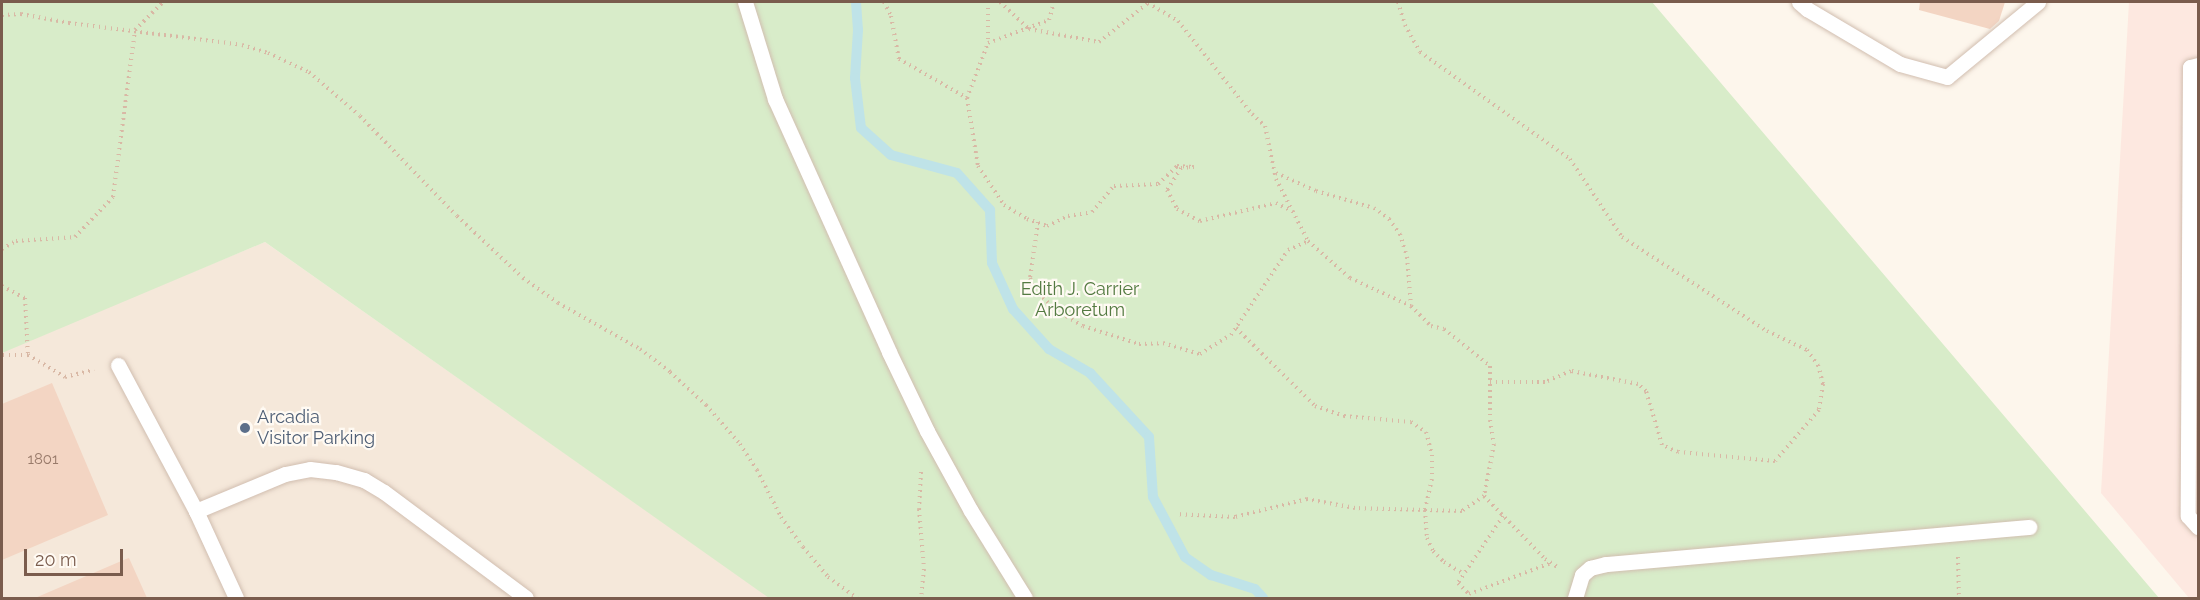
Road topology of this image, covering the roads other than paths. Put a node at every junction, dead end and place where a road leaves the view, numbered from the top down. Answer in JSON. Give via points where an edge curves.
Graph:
{"nodes":[{"id":1,"x":745,"y":2,"type":"edge"},
{"id":2,"x":1799,"y":2,"type":"edge"},
{"id":3,"x":2038,"y":2,"type":"edge"},
{"id":4,"x":2199,"y":65,"type":"edge"},
{"id":5,"x":118,"y":365,"type":"road end"},
{"id":6,"x":196,"y":511,"type":"junction"},
{"id":7,"x":2029,"y":527,"type":"dead end"},
{"id":8,"x":2199,"y":527,"type":"edge"},
{"id":9,"x":236,"y":598,"type":"edge"},
{"id":10,"x":526,"y":598,"type":"edge"},
{"id":11,"x":1025,"y":598,"type":"edge"},
{"id":12,"x":1575,"y":598,"type":"edge"}],
"edges":[{"from":1,"to":11,"type":"lane","via":[[782,118],[932,440]]},
{"from":2,"to":3,"type":"lane","via":[[1900,64],[1947,77]]},
{"from":4,"to":8,"type":"lane","via":[[2190,67],[2188,516]]},
{"from":5,"to":6,"type":"lane"},
{"from":6,"to":9,"type":"lane"},
{"from":6,"to":10,"type":"lane","via":[[285,474],[310,469],[336,471],[384,492]]},
{"from":7,"to":12,"type":"lane","via":[[1606,564],[1590,568],[1582,575]]}]}
